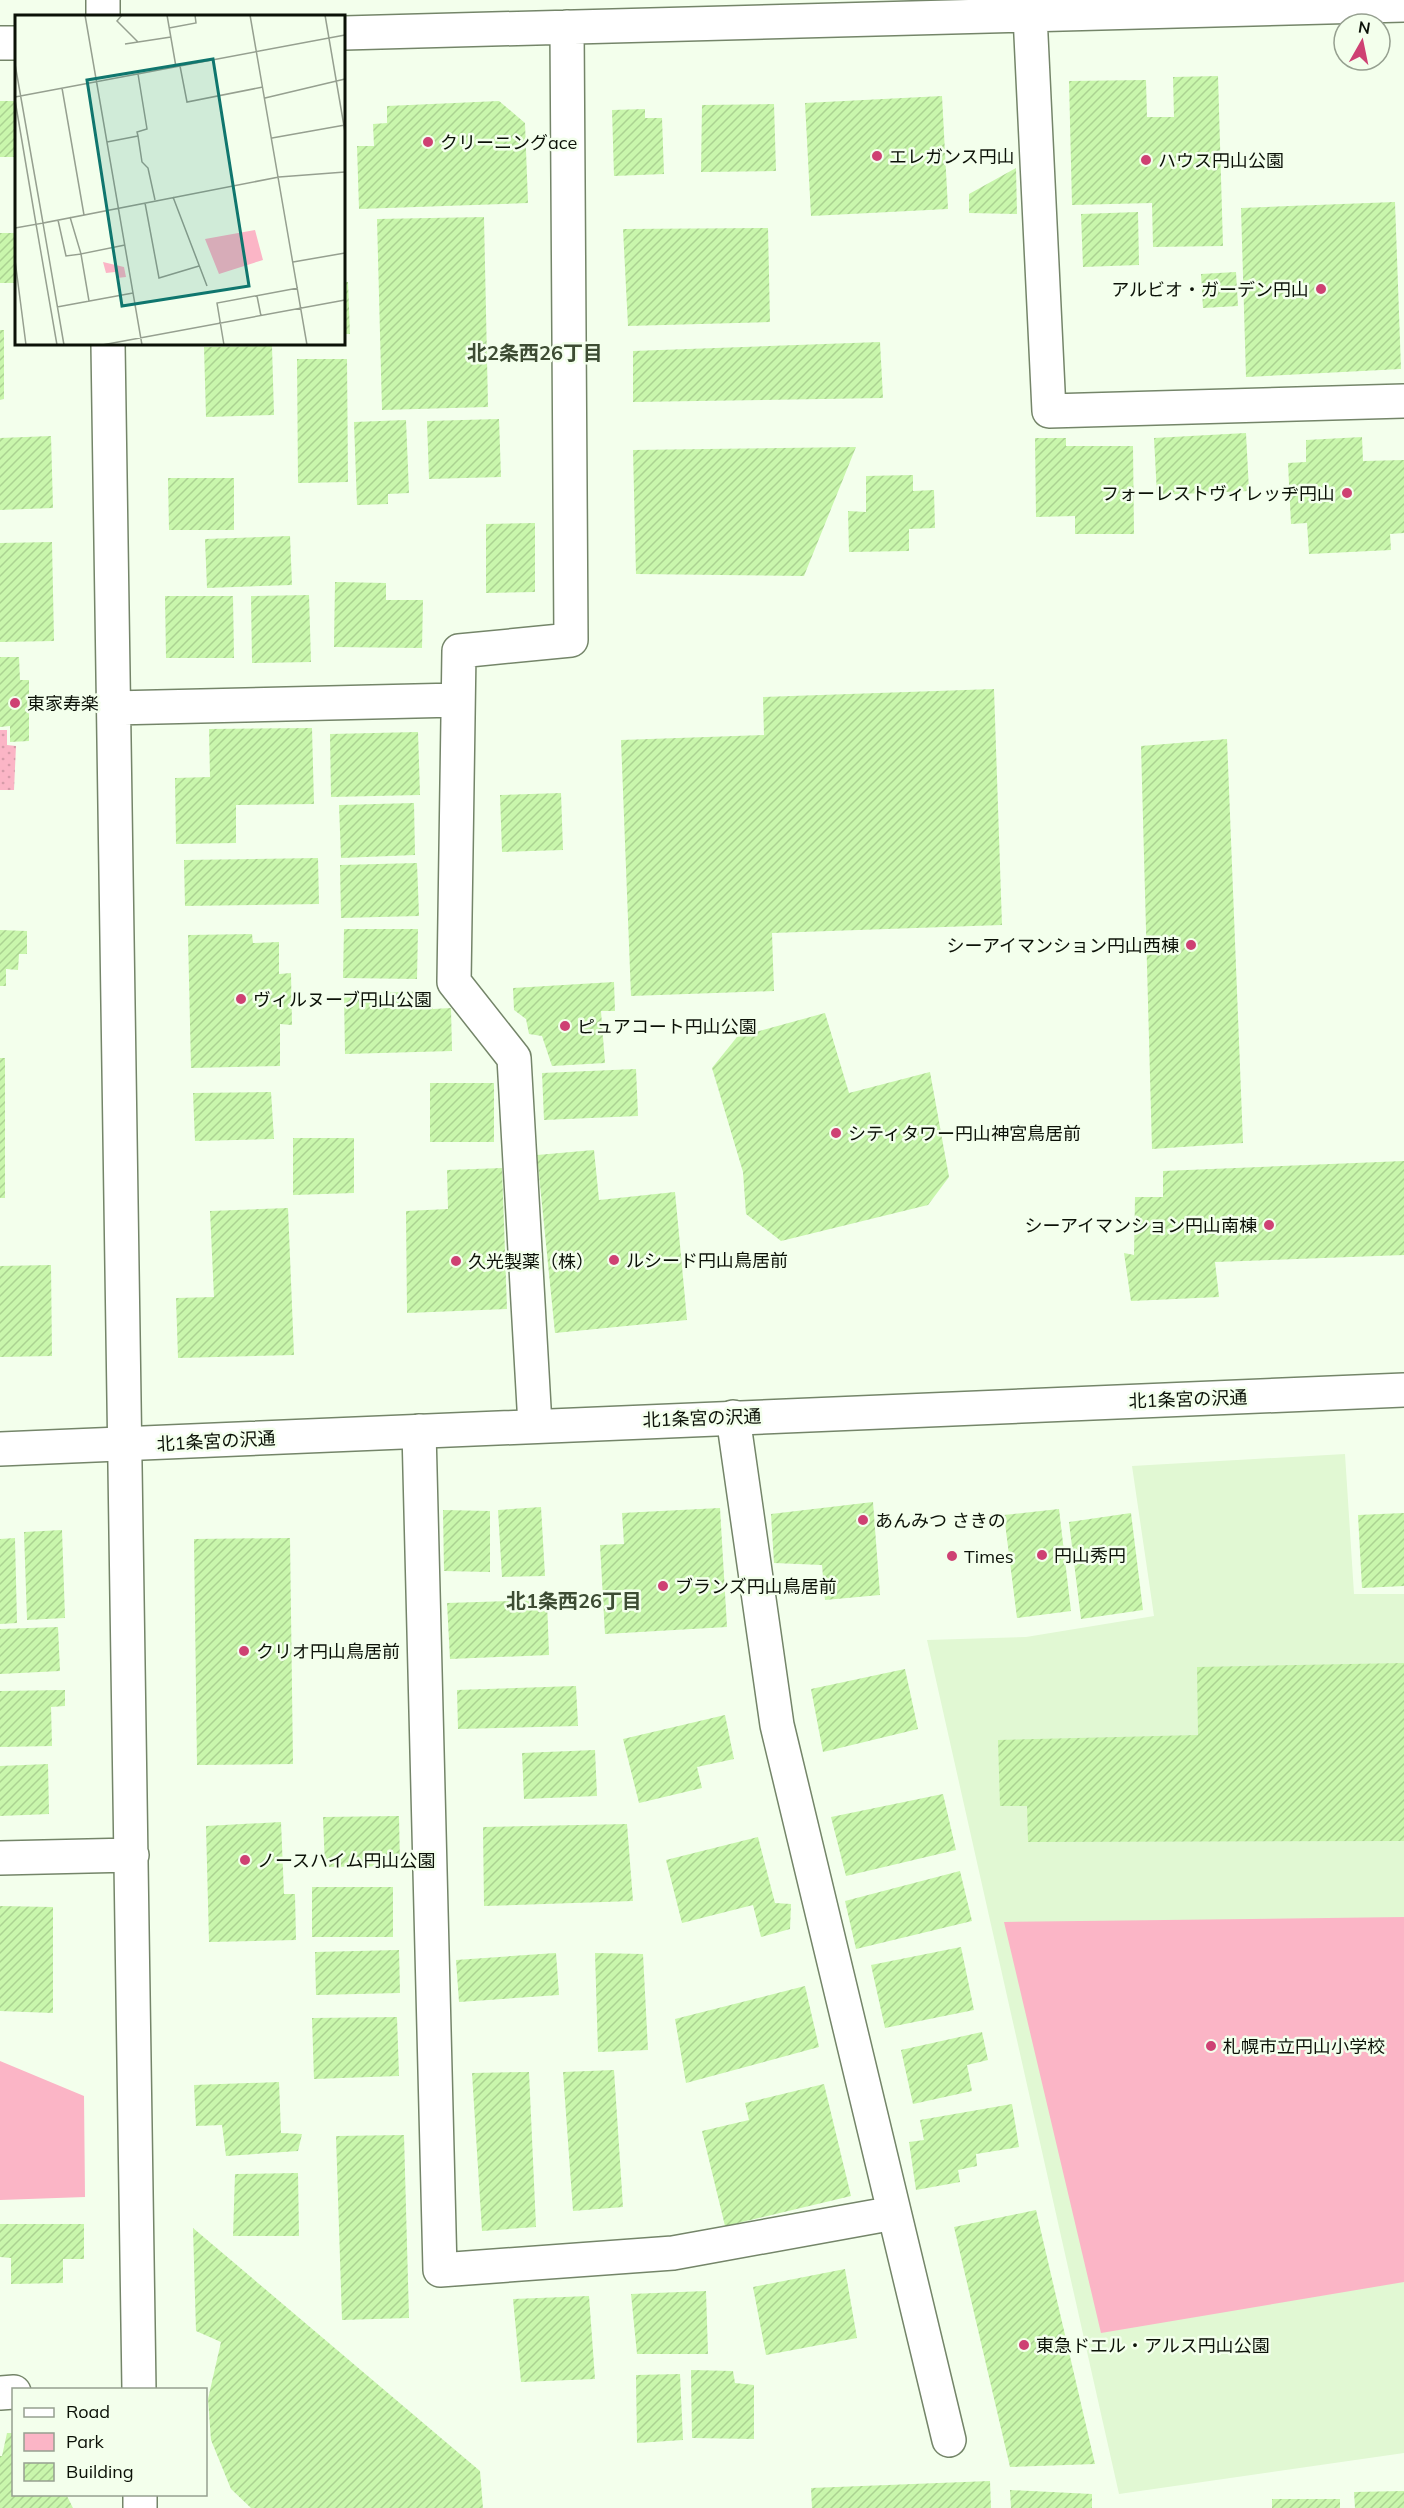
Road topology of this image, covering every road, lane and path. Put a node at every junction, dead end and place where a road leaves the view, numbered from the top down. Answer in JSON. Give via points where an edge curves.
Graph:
{"nodes":[{"id":1,"x":1404,"y":5,"type":"edge"},
{"id":2,"x":987,"y":8,"type":"edge"},
{"id":3,"x":1030,"y":15,"type":"junction"},
{"id":4,"x":567,"y":27,"type":"junction"},
{"id":5,"x":345,"y":33,"type":"edge"},
{"id":6,"x":108,"y":345,"type":"edge"},
{"id":7,"x":1404,"y":401,"type":"edge"},
{"id":8,"x":458,"y":700,"type":"junction"},
{"id":9,"x":113,"y":708,"type":"junction"},
{"id":10,"x":1404,"y":1390,"type":"edge"},
{"id":11,"x":733,"y":1417,"type":"junction"},
{"id":12,"x":535,"y":1425,"type":"junction"},
{"id":13,"x":419,"y":1431,"type":"junction"},
{"id":14,"x":126,"y":1445,"type":"junction"},
{"id":15,"x":0,"y":1449,"type":"edge"},
{"id":16,"x":132,"y":1855,"type":"junction"},
{"id":17,"x":0,"y":1858,"type":"edge"},
{"id":18,"x":894,"y":2213,"type":"junction"},
{"id":19,"x":139,"y":2388,"type":"edge"},
{"id":20,"x":949,"y":2440,"type":"dead end"}],
"edges":[{"from":1,"to":3,"type":"street"},
{"from":2,"to":3,"type":"street"},
{"from":2,"to":4,"type":"street"},
{"from":3,"to":7,"type":"street","via":[[1049,411]]},
{"from":4,"to":5,"type":"street"},
{"from":4,"to":8,"type":"street","via":[[571,640],[459,651]]},
{"from":6,"to":9,"type":"street"},
{"from":8,"to":9,"type":"street"},
{"from":8,"to":12,"type":"street","via":[[454,982],[514,1058]]},
{"from":9,"to":14,"type":"street"},
{"from":10,"to":11,"type":"street","name":"北1条宮の沢通"},
{"from":11,"to":12,"type":"street","name":"北1条宮の沢通"},
{"from":11,"to":18,"type":"street","via":[[777,1725]]},
{"from":12,"to":13,"type":"street","name":"北1条宮の沢通"},
{"from":13,"to":14,"type":"street","name":"北1条宮の沢通"},
{"from":13,"to":18,"type":"street","via":[[440,2270],[673,2253]]},
{"from":14,"to":15,"type":"street","name":"北1条宮の沢通"},
{"from":14,"to":16,"type":"street"},
{"from":16,"to":17,"type":"street"},
{"from":16,"to":19,"type":"street"},
{"from":18,"to":20,"type":"street"}]}
